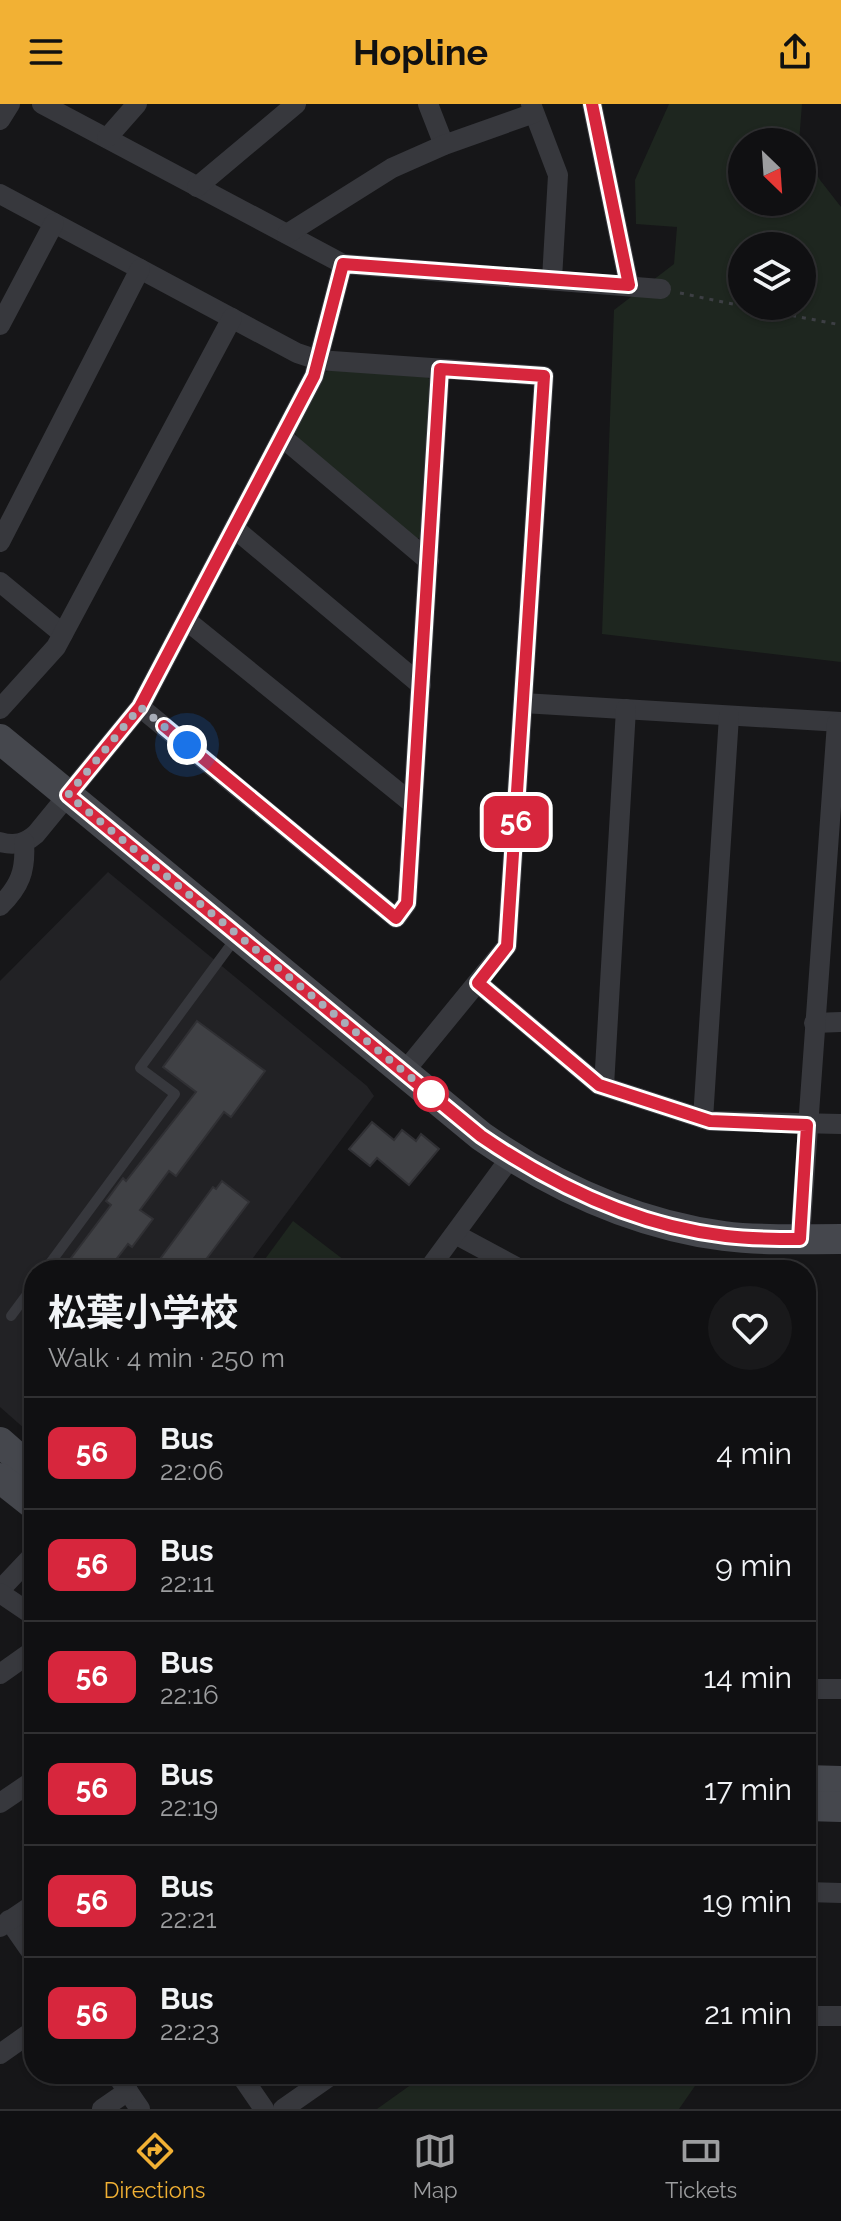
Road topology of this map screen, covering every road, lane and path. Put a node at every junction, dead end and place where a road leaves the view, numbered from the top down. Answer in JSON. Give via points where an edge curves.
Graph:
{"nodes":[{"id":1,"x":10,"y":104,"type":"edge"},
{"id":2,"x":42,"y":104,"type":"edge"},
{"id":3,"x":137,"y":104,"type":"edge"},
{"id":4,"x":296,"y":104,"type":"edge"},
{"id":5,"x":428,"y":104,"type":"edge"},
{"id":6,"x":592,"y":104,"type":"edge"},
{"id":7,"x":533,"y":108,"type":"edge"},
{"id":8,"x":0,"y":120,"type":"edge"},
{"id":9,"x":107,"y":138,"type":"junction"},
{"id":10,"x":444,"y":145,"type":"junction"},
{"id":11,"x":197,"y":187,"type":"junction"},
{"id":12,"x":0,"y":194,"type":"edge"},
{"id":13,"x":54,"y":223,"type":"junction"},
{"id":14,"x":287,"y":234,"type":"junction"},
{"id":15,"x":343,"y":264,"type":"junction"},
{"id":16,"x":140,"y":269,"type":"junction"},
{"id":17,"x":552,"y":279,"type":"junction"},
{"id":18,"x":629,"y":285,"type":"junction"},
{"id":19,"x":661,"y":289,"type":"joint"},
{"id":20,"x":728,"y":303,"type":"edge"},
{"id":21,"x":232,"y":318,"type":"junction"},
{"id":22,"x":815,"y":320,"type":"edge"},
{"id":23,"x":0,"y":325,"type":"edge"},
{"id":24,"x":841,"y":325,"type":"edge"},
{"id":25,"x":318,"y":360,"type":"junction"},
{"id":26,"x":440,"y":369,"type":"junction"},
{"id":27,"x":282,"y":437,"type":"junction"},
{"id":28,"x":234,"y":528,"type":"junction"},
{"id":29,"x":0,"y":542,"type":"edge"},
{"id":30,"x":429,"y":561,"type":"junction"},
{"id":31,"x":0,"y":582,"type":"edge"},
{"id":32,"x":186,"y":620,"type":"junction"},
{"id":33,"x":63,"y":634,"type":"junction"},
{"id":34,"x":421,"y":685,"type":"junction"},
{"id":35,"x":523,"y":703,"type":"junction"},
{"id":36,"x":140,"y":707,"type":"junction"},
{"id":37,"x":0,"y":709,"type":"edge"},
{"id":38,"x":626,"y":709,"type":"junction"},
{"id":39,"x":729,"y":716,"type":"junction"},
{"id":40,"x":839,"y":722,"type":"edge"},
{"id":41,"x":0,"y":739,"type":"edge"},
{"id":42,"x":68,"y":795,"type":"junction"},
{"id":43,"x":413,"y":804,"type":"junction"},
{"id":44,"x":835,"y":820,"type":"edge"},
{"id":45,"x":0,"y":842,"type":"edge"},
{"id":46,"x":24,"y":842,"type":"junction"},
{"id":47,"x":0,"y":906,"type":"edge"},
{"id":48,"x":831,"y":920,"type":"edge"},
{"id":49,"x":238,"y":935,"type":"junction"},
{"id":50,"x":478,"y":983,"type":"junction"},
{"id":51,"x":841,"y":1022,"type":"edge"},
{"id":52,"x":814,"y":1023,"type":"junction"},
{"id":53,"x":404,"y":1072,"type":"junction"},
{"id":54,"x":604,"y":1086,"type":"junction"},
{"id":55,"x":703,"y":1119,"type":"junction"},
{"id":56,"x":841,"y":1124,"type":"edge"},
{"id":57,"x":807,"y":1125,"type":"junction"},
{"id":58,"x":511,"y":1157,"type":"junction"},
{"id":59,"x":455,"y":1234,"type":"junction"},
{"id":60,"x":800,"y":1239,"type":"junction"},
{"id":61,"x":841,"y":1239,"type":"edge"},
{"id":62,"x":52,"y":1260,"type":"edge"},
{"id":63,"x":436,"y":1260,"type":"edge"},
{"id":64,"x":503,"y":1260,"type":"edge"},
{"id":65,"x":24,"y":1298,"type":"edge"},
{"id":66,"x":11,"y":1316,"type":"dead end"},
{"id":67,"x":0,"y":1442,"type":"edge"},
{"id":68,"x":24,"y":1463,"type":"edge"},
{"id":69,"x":0,"y":1478,"type":"edge"},
{"id":70,"x":24,"y":1497,"type":"edge"},
{"id":71,"x":24,"y":1567,"type":"edge"},
{"id":72,"x":2,"y":1597,"type":"edge"},
{"id":73,"x":24,"y":1610,"type":"edge"},
{"id":74,"x":24,"y":1657,"type":"edge"},
{"id":75,"x":0,"y":1674,"type":"edge"},
{"id":76,"x":816,"y":1689,"type":"edge"},
{"id":77,"x":841,"y":1689,"type":"edge"},
{"id":78,"x":816,"y":1780,"type":"edge"},
{"id":79,"x":841,"y":1781,"type":"edge"},
{"id":80,"x":24,"y":1787,"type":"edge"},
{"id":81,"x":0,"y":1803,"type":"edge"},
{"id":82,"x":816,"y":1806,"type":"edge"},
{"id":83,"x":841,"y":1807,"type":"edge"},
{"id":84,"x":816,"y":1892,"type":"edge"},
{"id":85,"x":841,"y":1893,"type":"edge"},
{"id":86,"x":24,"y":1911,"type":"edge"},
{"id":87,"x":5,"y":1924,"type":"edge"},
{"id":88,"x":24,"y":1945,"type":"edge"},
{"id":89,"x":816,"y":2016,"type":"edge"},
{"id":90,"x":841,"y":2016,"type":"edge"},
{"id":91,"x":24,"y":2037,"type":"edge"},
{"id":92,"x":0,"y":2054,"type":"edge"},
{"id":93,"x":123,"y":2084,"type":"edge"},
{"id":94,"x":247,"y":2084,"type":"edge"},
{"id":95,"x":319,"y":2084,"type":"edge"},
{"id":96,"x":128,"y":2091,"type":"junction"},
{"id":97,"x":102,"y":2109,"type":"edge"},
{"id":98,"x":140,"y":2109,"type":"edge"},
{"id":99,"x":264,"y":2109,"type":"edge"},
{"id":100,"x":283,"y":2109,"type":"edge"}],
"edges":[{"from":1,"to":8,"type":"street"},
{"from":2,"to":9,"type":"street"},
{"from":3,"to":9,"type":"street"},
{"from":4,"to":11,"type":"street"},
{"from":5,"to":10,"type":"street"},
{"from":6,"to":18,"type":"street"},
{"from":7,"to":10,"type":"street"},
{"from":7,"to":17,"type":"street","via":[[558,175]]},
{"from":9,"to":11,"type":"street"},
{"from":10,"to":14,"type":"street","via":[[392,168]]},
{"from":11,"to":14,"type":"street"},
{"from":12,"to":13,"type":"street"},
{"from":13,"to":16,"type":"street"},
{"from":13,"to":23,"type":"street"},
{"from":14,"to":15,"type":"street"},
{"from":15,"to":17,"type":"street"},
{"from":15,"to":25,"type":"street"},
{"from":16,"to":21,"type":"street"},
{"from":16,"to":29,"type":"street"},
{"from":17,"to":18,"type":"street"},
{"from":18,"to":19,"type":"street"},
{"from":19,"to":20,"type":"path"},
{"from":21,"to":25,"type":"street"},
{"from":21,"to":33,"type":"street"},
{"from":22,"to":24,"type":"path"},
{"from":25,"to":26,"type":"street"},
{"from":25,"to":27,"type":"street"},
{"from":26,"to":30,"type":"street"},
{"from":26,"to":35,"type":"street","via":[[544,376]]},
{"from":27,"to":28,"type":"street"},
{"from":27,"to":30,"type":"street"},
{"from":28,"to":32,"type":"street"},
{"from":28,"to":34,"type":"street"},
{"from":30,"to":34,"type":"street"},
{"from":31,"to":33,"type":"street"},
{"from":32,"to":36,"type":"street"},
{"from":32,"to":43,"type":"street"},
{"from":33,"to":37,"type":"street"},
{"from":34,"to":43,"type":"street"},
{"from":35,"to":38,"type":"street"},
{"from":35,"to":50,"type":"street","via":[[507,946]]},
{"from":36,"to":42,"type":"street"},
{"from":36,"to":43,"type":"street","via":[[396,918],[407,903]]},
{"from":38,"to":39,"type":"street"},
{"from":38,"to":54,"type":"street"},
{"from":39,"to":40,"type":"street"},
{"from":39,"to":55,"type":"street"},
{"from":40,"to":44,"type":"street"},
{"from":41,"to":42,"type":"street"},
{"from":42,"to":46,"type":"street"},
{"from":42,"to":49,"type":"street"},
{"from":44,"to":48,"type":"street"},
{"from":45,"to":46,"type":"street"},
{"from":46,"to":47,"type":"street","via":[[21,880]]},
{"from":48,"to":52,"type":"street"},
{"from":49,"to":53,"type":"street"},
{"from":49,"to":62,"type":"lane","via":[[140,1068],[175,1094]]},
{"from":50,"to":53,"type":"street"},
{"from":50,"to":54,"type":"street"},
{"from":51,"to":52,"type":"street"},
{"from":52,"to":57,"type":"street"},
{"from":53,"to":58,"type":"street"},
{"from":54,"to":55,"type":"street"},
{"from":55,"to":57,"type":"street"},
{"from":56,"to":57,"type":"street"},
{"from":57,"to":60,"type":"street"},
{"from":58,"to":59,"type":"street"},
{"from":58,"to":60,"type":"street","via":[[594,1201],[637,1216],[726,1236]]},
{"from":59,"to":63,"type":"street"},
{"from":59,"to":64,"type":"street"},
{"from":60,"to":61,"type":"street"},
{"from":65,"to":66,"type":"lane"},
{"from":67,"to":68,"type":"street"},
{"from":69,"to":70,"type":"street"},
{"from":71,"to":72,"type":"street"},
{"from":72,"to":73,"type":"street"},
{"from":74,"to":75,"type":"street"},
{"from":76,"to":77,"type":"street"},
{"from":78,"to":79,"type":"street"},
{"from":80,"to":81,"type":"street"},
{"from":82,"to":83,"type":"street"},
{"from":84,"to":85,"type":"street"},
{"from":86,"to":87,"type":"street"},
{"from":87,"to":88,"type":"street"},
{"from":89,"to":90,"type":"street"},
{"from":91,"to":92,"type":"street"},
{"from":93,"to":96,"type":"street"},
{"from":94,"to":99,"type":"street"},
{"from":95,"to":100,"type":"street"},
{"from":96,"to":97,"type":"street"},
{"from":96,"to":98,"type":"street"}]}
